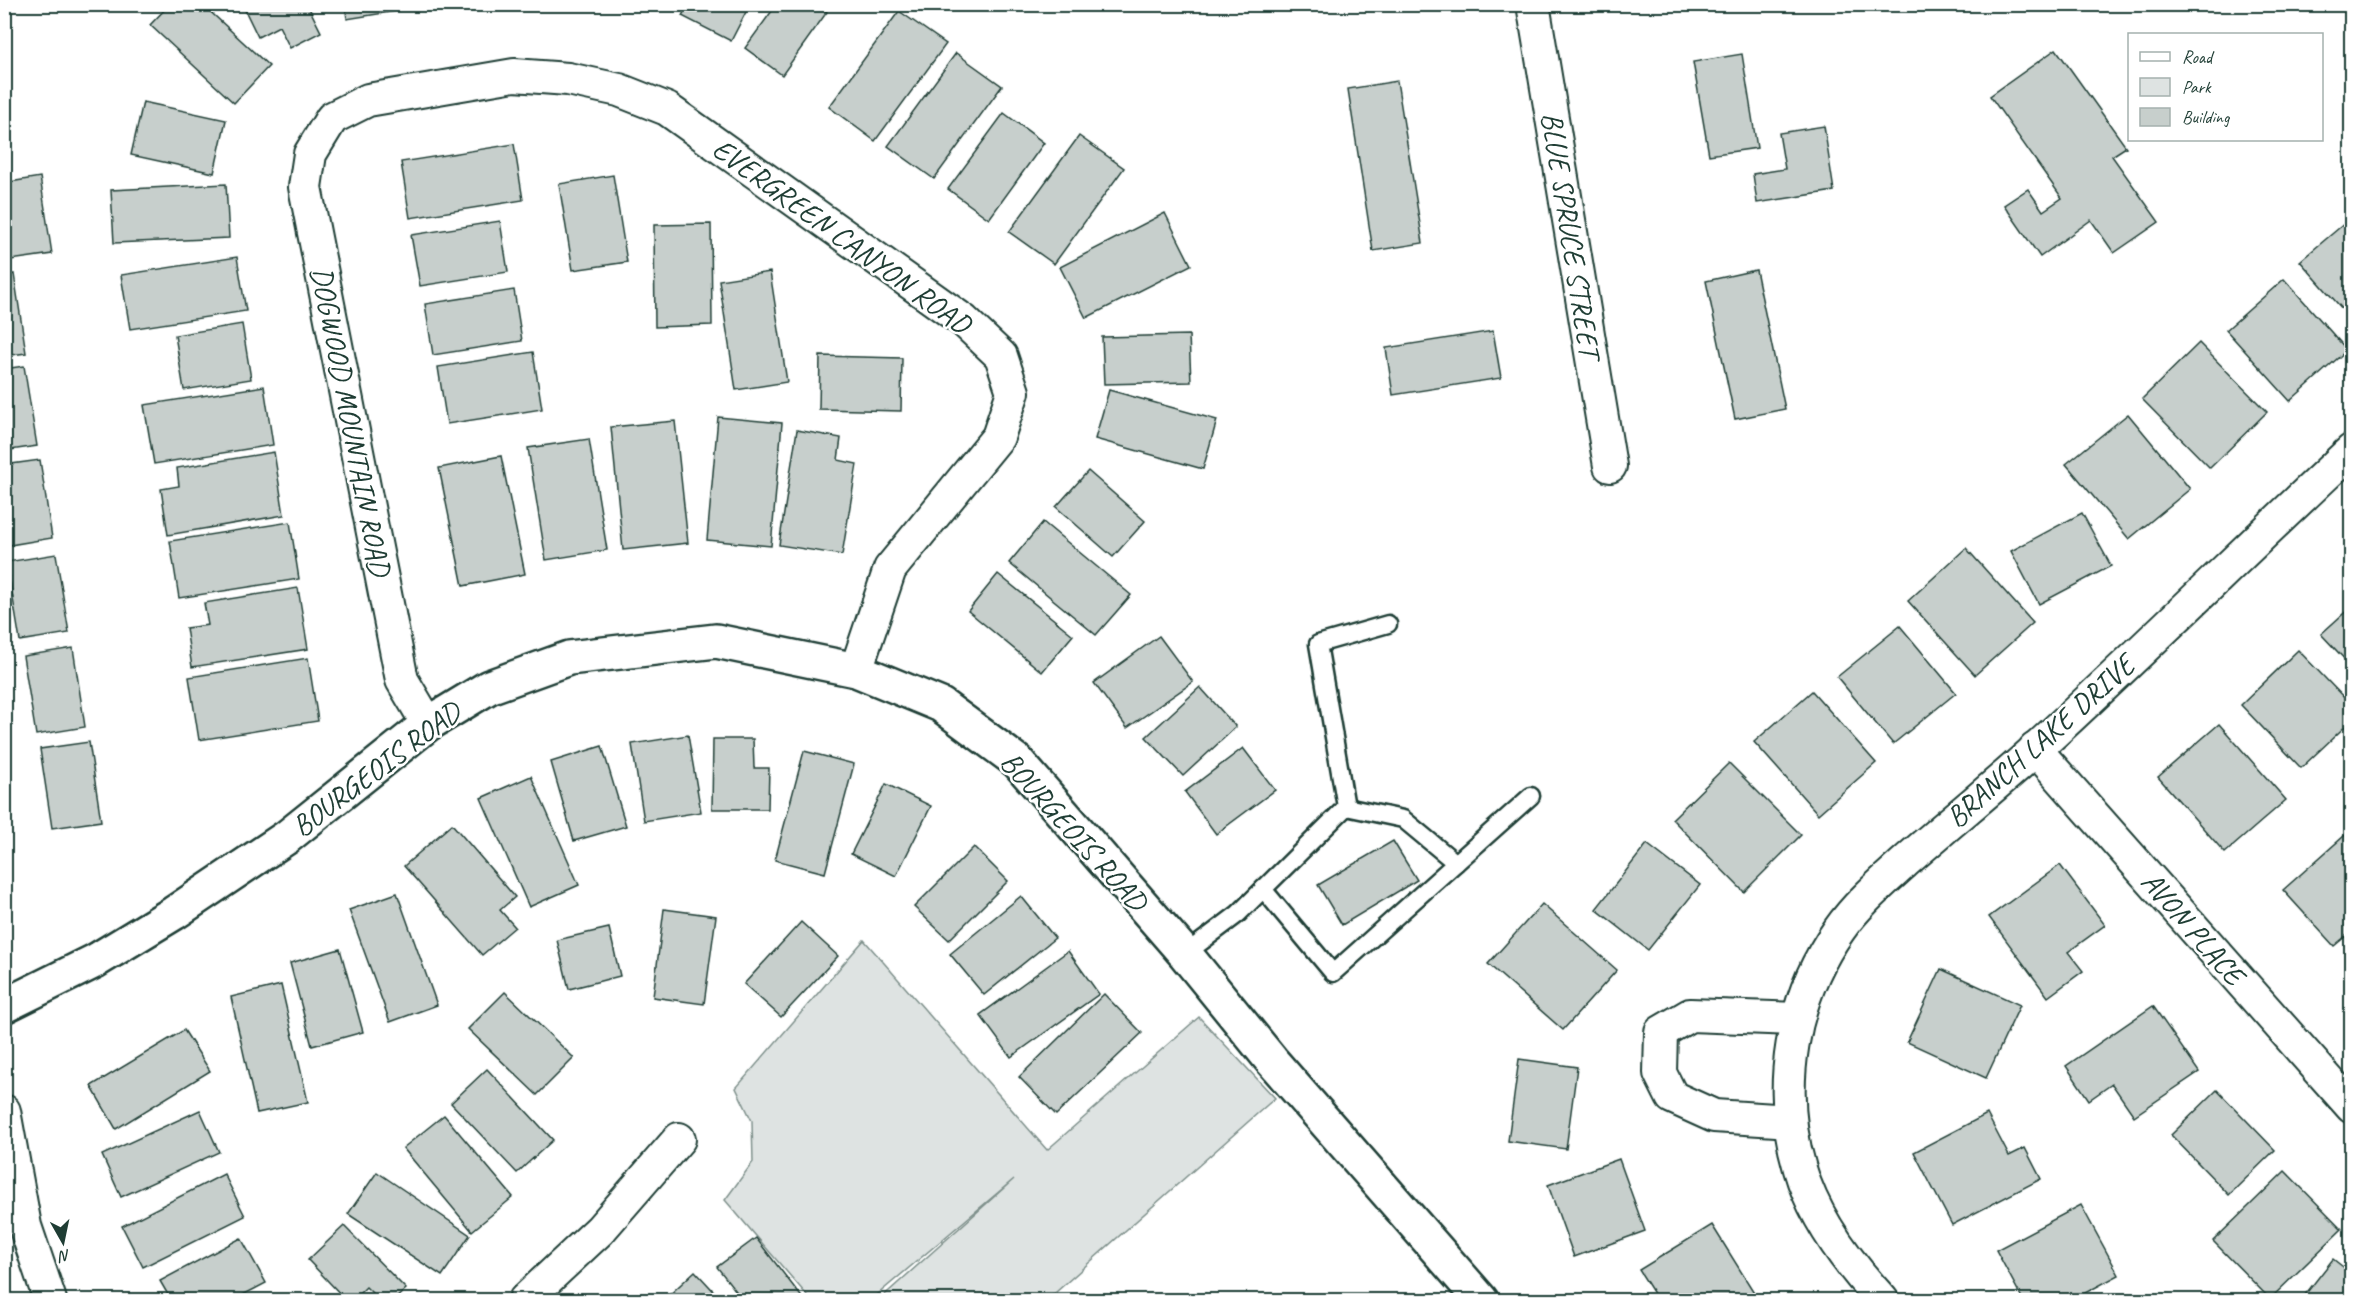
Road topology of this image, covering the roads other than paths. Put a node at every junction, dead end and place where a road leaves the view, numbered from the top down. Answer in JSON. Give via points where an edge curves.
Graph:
{"nodes":[{"id":1,"x":1533,"y":4,"type":"edge"},
{"id":2,"x":332,"y":118,"type":"joint"},
{"id":3,"x":2352,"y":450,"type":"edge"},
{"id":4,"x":1610,"y":466,"type":"dead end"},
{"id":5,"x":1388,"y":624,"type":"dead end"},
{"id":6,"x":856,"y":670,"type":"junction"},
{"id":7,"x":428,"y":724,"type":"junction"},
{"id":8,"x":2035,"y":749,"type":"junction"},
{"id":9,"x":1531,"y":796,"type":"dead end"},
{"id":10,"x":1346,"y":807,"type":"junction"},
{"id":11,"x":1456,"y":863,"type":"junction"},
{"id":12,"x":1263,"y":889,"type":"junction"},
{"id":13,"x":1185,"y":954,"type":"junction"},
{"id":14,"x":4,"y":1006,"type":"edge"},
{"id":15,"x":1797,"y":1019,"type":"junction"},
{"id":16,"x":2352,"y":1107,"type":"edge"},
{"id":17,"x":4,"y":1111,"type":"edge"},
{"id":18,"x":1790,"y":1121,"type":"junction"},
{"id":19,"x":679,"y":1139,"type":"dead end"},
{"id":20,"x":50,"y":1300,"type":"edge"},
{"id":21,"x":525,"y":1300,"type":"edge"},
{"id":22,"x":1481,"y":1300,"type":"edge"},
{"id":23,"x":1881,"y":1300,"type":"edge"}],
"edges":[{"from":1,"to":4,"type":"street","name":"BLUE SPRUCE STREET"},
{"from":2,"to":6,"type":"street","name":"EVERGREEN CANYON ROAD","via":[[368,100],[514,75],[568,79],[619,90],[667,109],[964,321],[1000,356],[1013,392],[998,438],[890,569]]},
{"from":2,"to":7,"type":"street","name":"DOGWOOD MOUNTAIN ROAD","via":[[310,154],[305,187],[402,680]]},
{"from":3,"to":8,"type":"street","name":"BRANCH LAKE DRIVE"},
{"from":5,"to":10,"type":"lane","via":[[1318,644]]},
{"from":6,"to":7,"type":"street","name":"BOURGEOIS ROAD","via":[[716,641],[569,658],[489,687]]},
{"from":6,"to":13,"type":"street","name":"BOURGEOIS ROAD","via":[[941,705],[1018,762]]},
{"from":7,"to":14,"type":"street","name":"BOURGEOIS ROAD","via":[[287,837],[174,913],[95,961]]},
{"from":8,"to":15,"type":"street","name":"BRANCH LAKE DRIVE","via":[[1912,856],[1839,929],[1813,974]]},
{"from":8,"to":16,"type":"street","name":"AVON PLACE"},
{"from":9,"to":11,"type":"lane"},
{"from":10,"to":11,"type":"lane","via":[[1403,819]]},
{"from":10,"to":12,"type":"lane"},
{"from":11,"to":12,"type":"lane","via":[[1333,973]]},
{"from":12,"to":13,"type":"lane","via":[[1238,914]]},
{"from":13,"to":22,"type":"street","name":"BOURGEOIS ROAD","via":[[1272,1061]]},
{"from":15,"to":18,"type":"street","name":"BRANCH LAKE DRIVE","via":[[1789,1071]]},
{"from":15,"to":18,"type":"street","via":[[1690,1015],[1661,1032],[1659,1073],[1672,1097],[1714,1116]]},
{"from":17,"to":20,"type":"street","via":[[25,1226]]},
{"from":18,"to":23,"type":"street","name":"BRANCH LAKE DRIVE","via":[[1800,1170],[1819,1215],[1855,1271]]},
{"from":19,"to":21,"type":"street","via":[[600,1230]]}]}
